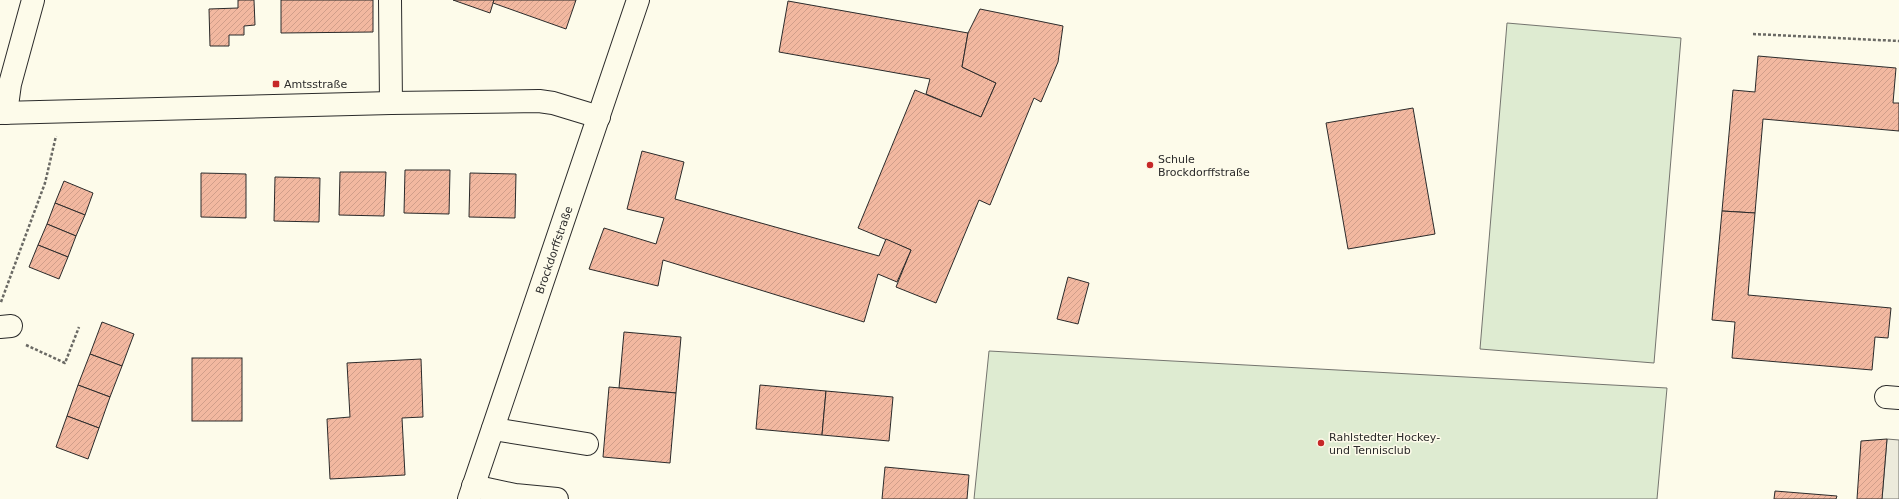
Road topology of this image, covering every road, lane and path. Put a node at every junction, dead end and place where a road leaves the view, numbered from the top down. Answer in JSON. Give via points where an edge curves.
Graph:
{"nodes":[{"id":1,"x":33,"y":0,"type":"edge"},
{"id":2,"x":390,"y":0,"type":"edge"},
{"id":3,"x":638,"y":0,"type":"edge"},
{"id":4,"x":1753,"y":34,"type":"dead end"},
{"id":5,"x":1899,"y":41,"type":"edge"},
{"id":6,"x":391,"y":102,"type":"junction"},
{"id":7,"x":62,"y":111,"type":"junction"},
{"id":8,"x":3,"y":113,"type":"edge"},
{"id":9,"x":599,"y":117,"type":"junction"},
{"id":10,"x":0,"y":304,"type":"edge"},
{"id":11,"x":6,"y":327,"type":"edge"},
{"id":12,"x":79,"y":327,"type":"dead end"},
{"id":13,"x":493,"y":429,"type":"junction"},
{"id":14,"x":587,"y":444,"type":"dead end"},
{"id":15,"x":471,"y":492,"type":"edge"},
{"id":16,"x":557,"y":499,"type":"edge"}],
"edges":[{"from":1,"to":8,"type":"street"},
{"from":2,"to":6,"type":"street"},
{"from":3,"to":9,"type":"street","name":"Brockdorffstraße"},
{"from":4,"to":5,"type":"path"},
{"from":6,"to":7,"type":"street"},
{"from":6,"to":9,"type":"street","via":[[539,101]]},
{"from":7,"to":8,"type":"street"},
{"from":7,"to":10,"type":"path","via":[[45,183]]},
{"from":9,"to":13,"type":"street","name":"Brockdorffstraße"},
{"from":11,"to":12,"type":"path","via":[[19,342],[65,363]]},
{"from":13,"to":14,"type":"street"},
{"from":13,"to":15,"type":"street","name":"Brockdorffstraße"},
{"from":15,"to":16,"type":"street"}]}
